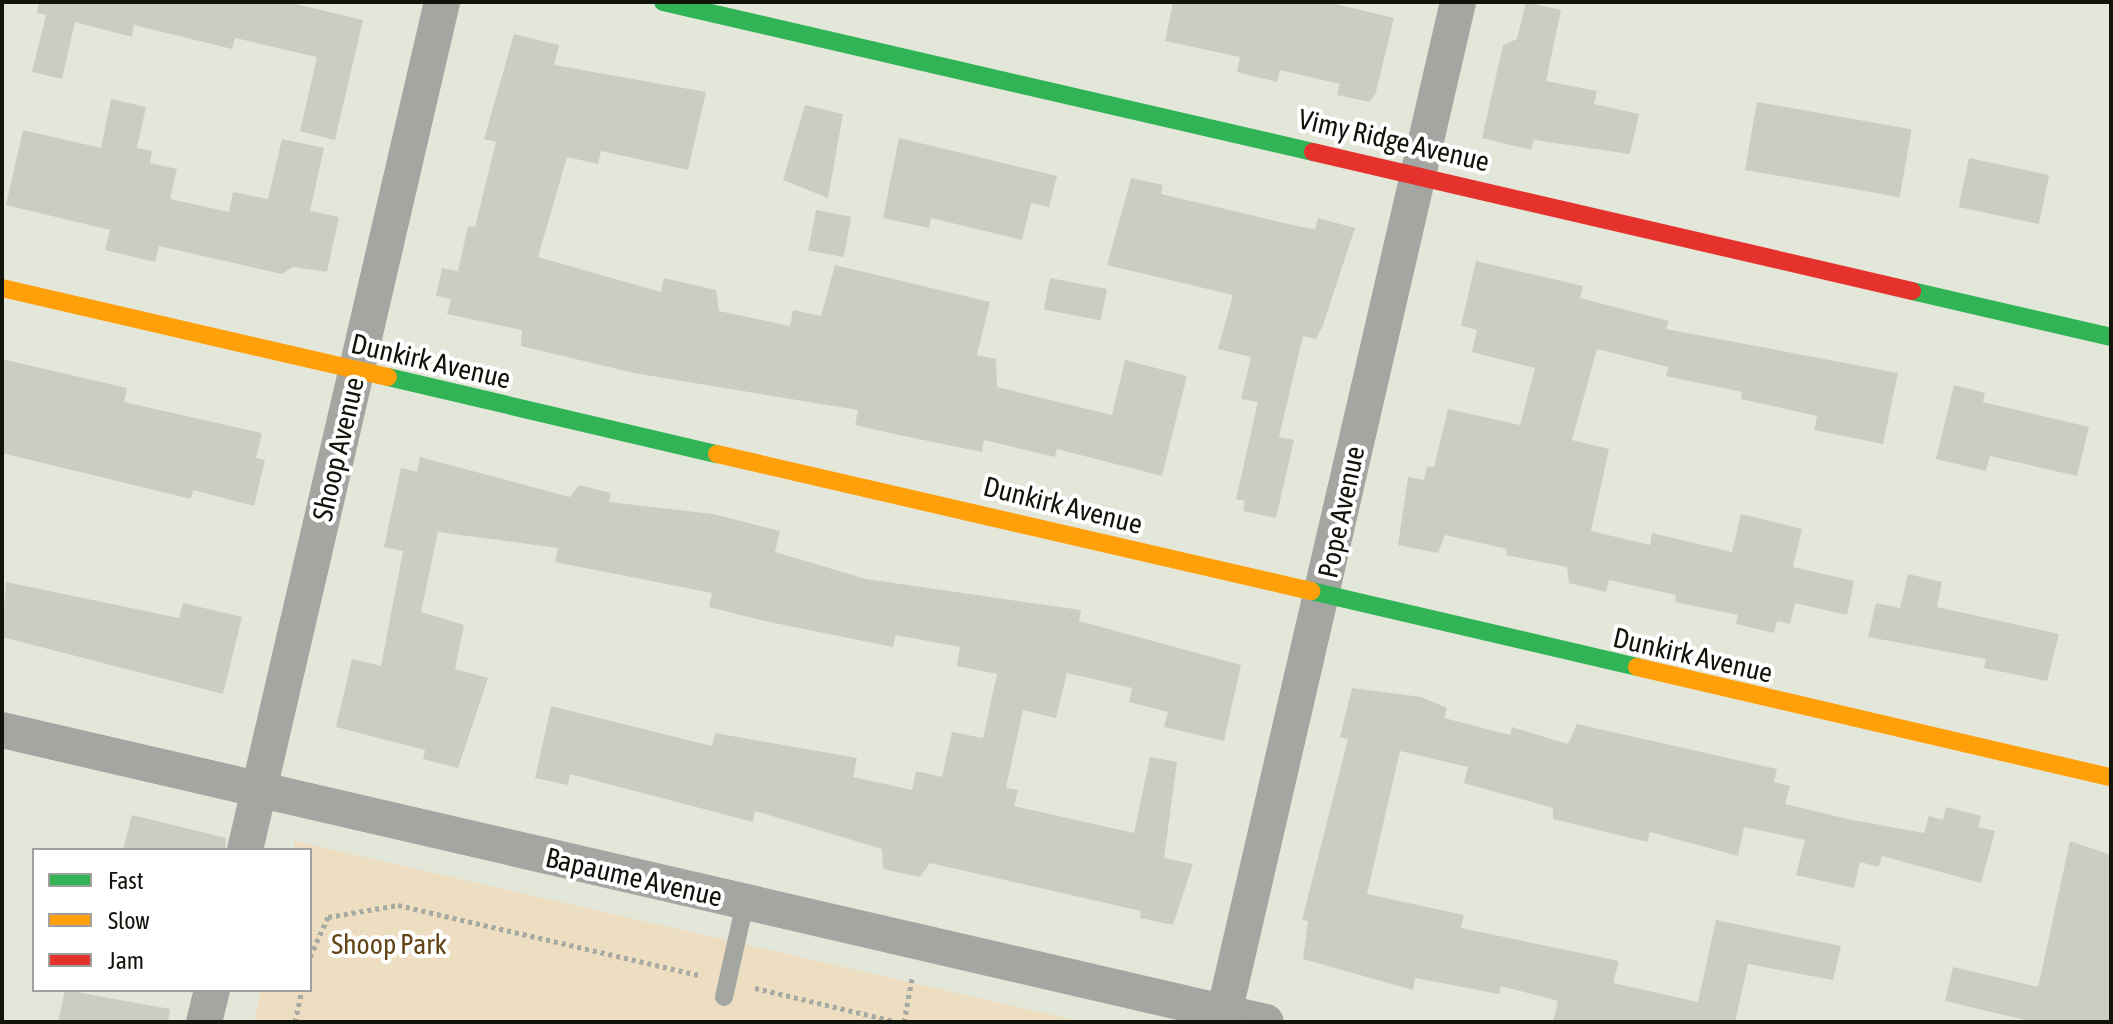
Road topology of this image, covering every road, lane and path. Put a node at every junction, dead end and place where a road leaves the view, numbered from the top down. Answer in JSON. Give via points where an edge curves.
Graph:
{"nodes":[{"id":1,"x":442,"y":2,"type":"edge"},
{"id":2,"x":663,"y":2,"type":"edge"},
{"id":3,"x":1458,"y":2,"type":"edge"},
{"id":4,"x":1418,"y":174,"type":"junction"},
{"id":5,"x":2,"y":288,"type":"edge"},
{"id":6,"x":2111,"y":337,"type":"edge"},
{"id":7,"x":355,"y":371,"type":"junction"},
{"id":8,"x":1322,"y":598,"type":"junction"},
{"id":9,"x":2,"y":730,"type":"edge"},
{"id":10,"x":2111,"y":777,"type":"edge"},
{"id":11,"x":258,"y":792,"type":"junction"},
{"id":12,"x":245,"y":848,"type":"edge"},
{"id":13,"x":745,"y":903,"type":"junction"},
{"id":14,"x":312,"y":953,"type":"edge"},
{"id":15,"x":912,"y":979,"type":"dead end"},
{"id":16,"x":726,"y":989,"type":"junction"},
{"id":17,"x":212,"y":992,"type":"edge"},
{"id":18,"x":302,"y":992,"type":"edge"},
{"id":19,"x":1223,"y":1017,"type":"edge"},
{"id":20,"x":204,"y":1022,"type":"edge"},
{"id":21,"x":295,"y":1022,"type":"edge"},
{"id":22,"x":898,"y":1022,"type":"edge"},
{"id":23,"x":904,"y":1022,"type":"edge"},
{"id":24,"x":1266,"y":1022,"type":"edge"}],
"edges":[{"from":1,"to":7,"type":"street","name":"Shoop Avenue"},
{"from":2,"to":4,"type":"street","name":"Vimy Ridge Avenue"},
{"from":3,"to":4,"type":"street","name":"Pope Avenue"},
{"from":4,"to":6,"type":"street","name":"Vimy Ridge Avenue"},
{"from":4,"to":8,"type":"street","name":"Pope Avenue"},
{"from":5,"to":7,"type":"street","name":"Dunkirk Avenue"},
{"from":7,"to":8,"type":"street","name":"Dunkirk Avenue"},
{"from":7,"to":11,"type":"street","name":"Shoop Avenue"},
{"from":8,"to":10,"type":"street","name":"Dunkirk Avenue"},
{"from":8,"to":19,"type":"street","name":"Pope Avenue"},
{"from":9,"to":11,"type":"street","name":"Bapaume Avenue"},
{"from":11,"to":12,"type":"street","name":"Shoop Avenue"},
{"from":11,"to":13,"type":"street","name":"Bapaume Avenue"},
{"from":13,"to":16,"type":"lane"},
{"from":13,"to":19,"type":"street","name":"Bapaume Avenue"},
{"from":14,"to":16,"type":"path","via":[[328,917],[398,905]]},
{"from":15,"to":23,"type":"path"},
{"from":16,"to":22,"type":"path"},
{"from":17,"to":20,"type":"street"},
{"from":18,"to":21,"type":"path"},
{"from":19,"to":24,"type":"street","name":"Bapaume Avenue"}]}
